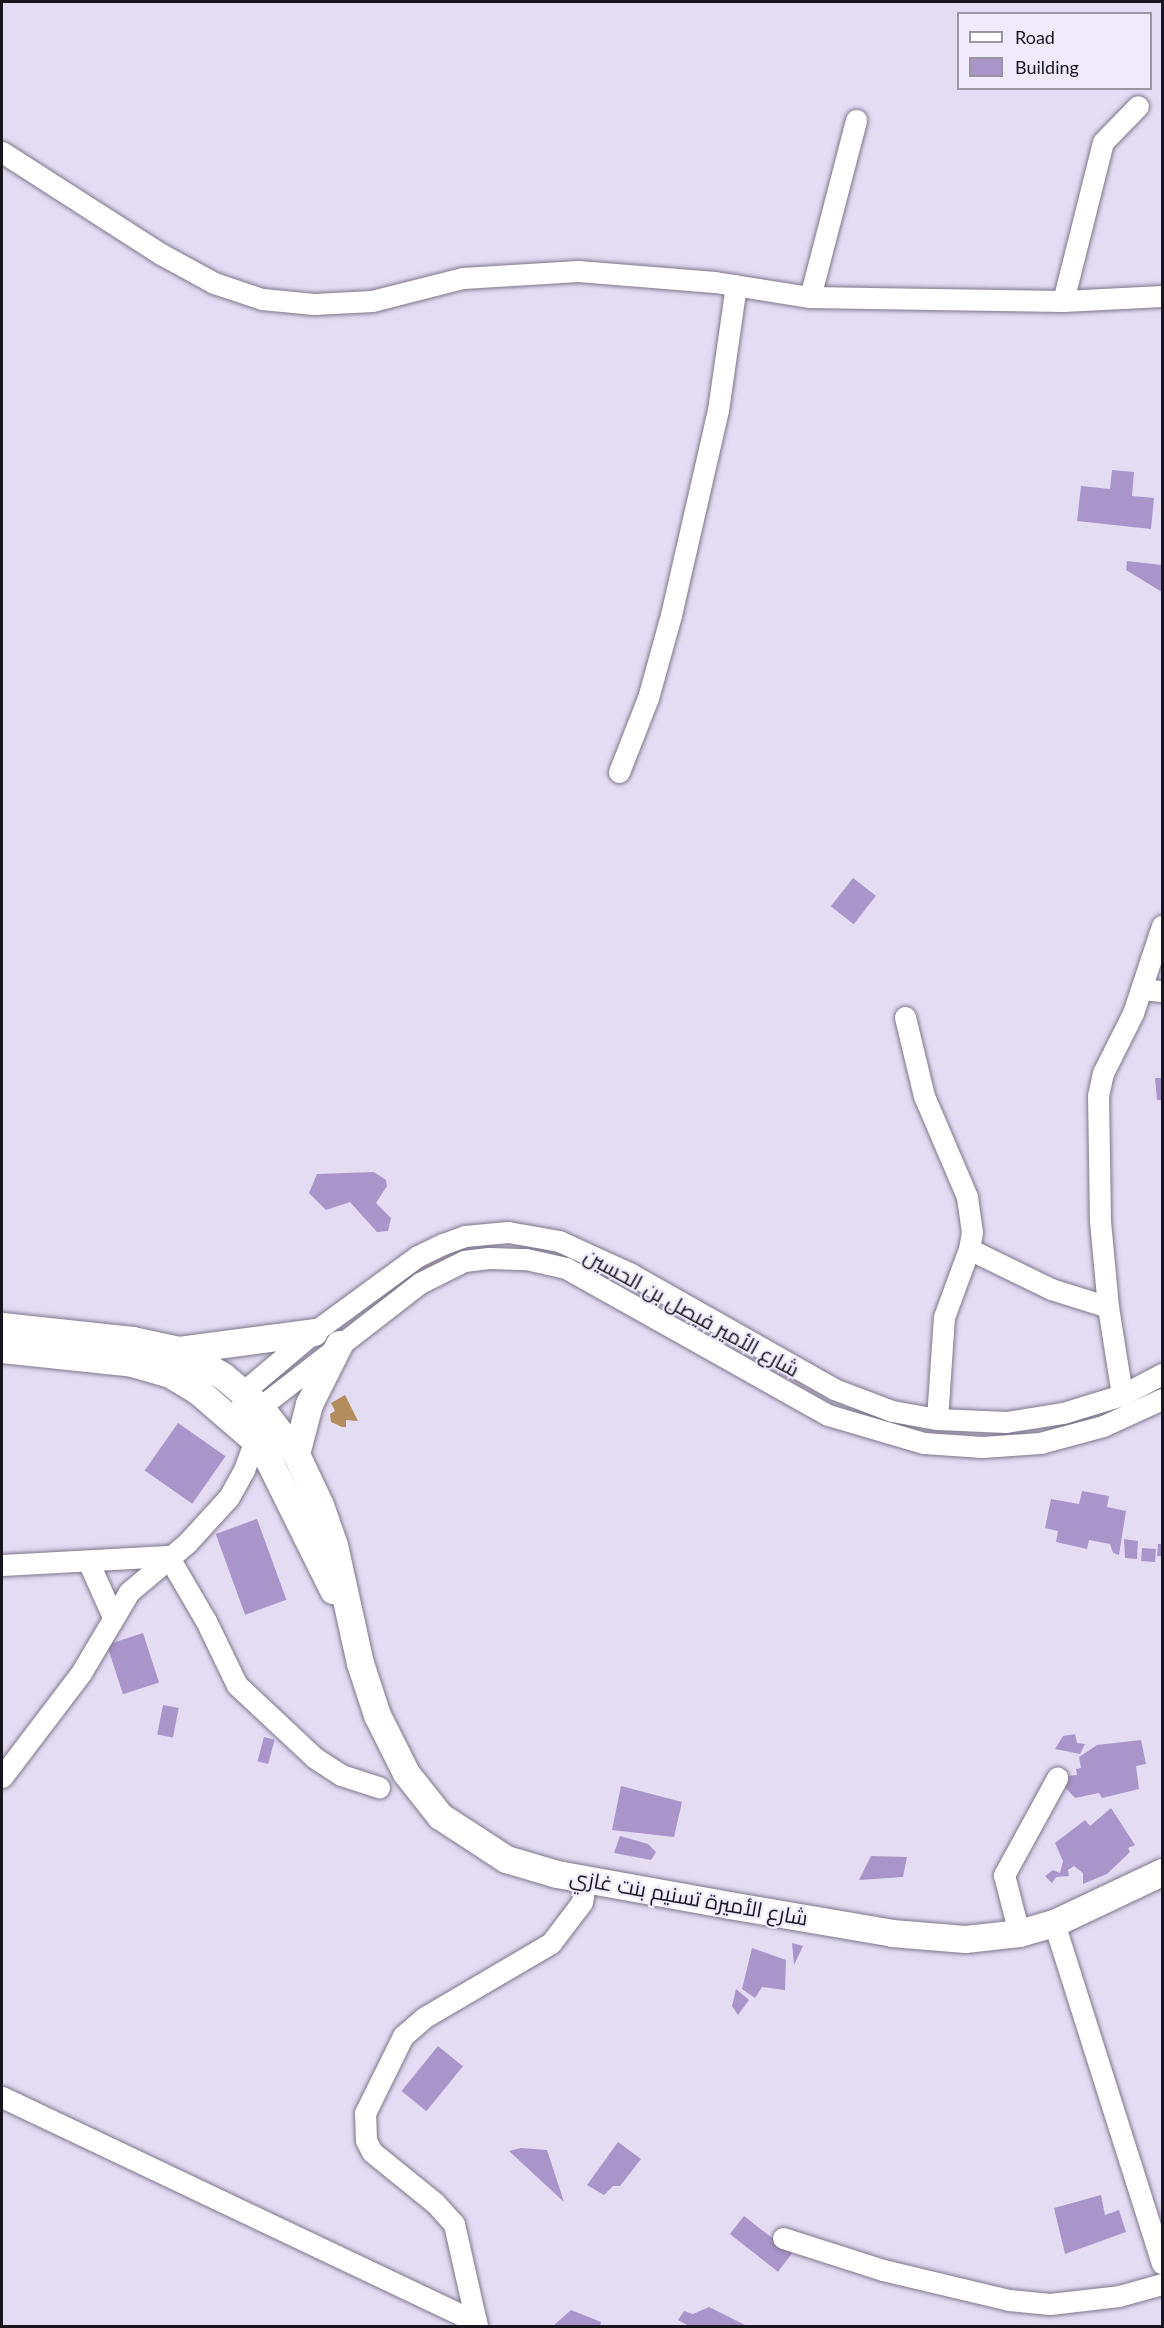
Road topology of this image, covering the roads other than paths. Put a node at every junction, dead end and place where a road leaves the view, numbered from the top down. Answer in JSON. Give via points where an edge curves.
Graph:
{"nodes":[{"id":1,"x":1138,"y":106,"type":"dead end"},
{"id":2,"x":856,"y":120,"type":"dead end"},
{"id":3,"x":2,"y":152,"type":"edge"},
{"id":4,"x":736,"y":285,"type":"junction"},
{"id":5,"x":1162,"y":296,"type":"edge"},
{"id":6,"x":810,"y":297,"type":"junction"},
{"id":7,"x":1063,"y":301,"type":"junction"},
{"id":8,"x":619,"y":772,"type":"dead end"},
{"id":9,"x":1162,"y":926,"type":"edge"},
{"id":10,"x":1152,"y":990,"type":"edge"},
{"id":11,"x":905,"y":1017,"type":"dead end"},
{"id":12,"x":969,"y":1249,"type":"junction"},
{"id":13,"x":1108,"y":1307,"type":"junction"},
{"id":14,"x":2,"y":1326,"type":"edge"},
{"id":15,"x":314,"y":1332,"type":"junction"},
{"id":16,"x":339,"y":1344,"type":"junction"},
{"id":17,"x":2,"y":1349,"type":"edge"},
{"id":18,"x":179,"y":1350,"type":"junction"},
{"id":19,"x":1162,"y":1374,"type":"edge"},
{"id":20,"x":1122,"y":1395,"type":"junction"},
{"id":21,"x":1162,"y":1399,"type":"edge"},
{"id":22,"x":241,"y":1405,"type":"junction"},
{"id":23,"x":937,"y":1419,"type":"junction"},
{"id":24,"x":255,"y":1440,"type":"junction"},
{"id":25,"x":296,"y":1454,"type":"junction"},
{"id":26,"x":168,"y":1556,"type":"junction"},
{"id":27,"x":88,"y":1561,"type":"junction"},
{"id":28,"x":2,"y":1565,"type":"edge"},
{"id":29,"x":346,"y":1616,"type":"junction"},
{"id":30,"x":113,"y":1617,"type":"junction"},
{"id":31,"x":2,"y":1778,"type":"edge"},
{"id":32,"x":1058,"y":1778,"type":"dead end"},
{"id":33,"x":379,"y":1787,"type":"dead end"},
{"id":34,"x":1162,"y":1872,"type":"edge"},
{"id":35,"x":586,"y":1878,"type":"junction"},
{"id":36,"x":1053,"y":1923,"type":"junction"},
{"id":37,"x":1019,"y":1933,"type":"junction"},
{"id":38,"x":2,"y":2097,"type":"edge"},
{"id":39,"x":783,"y":2238,"type":"dead end"},
{"id":40,"x":1162,"y":2263,"type":"edge"},
{"id":41,"x":1162,"y":2284,"type":"edge"},
{"id":42,"x":476,"y":2324,"type":"edge"}],
"edges":[{"from":1,"to":7,"type":"street","via":[[1103,142]]},
{"from":2,"to":6,"type":"street"},
{"from":3,"to":4,"type":"street","via":[[161,254],[214,283],[262,299],[314,304],[372,300],[463,278],[579,271]]},
{"from":4,"to":6,"type":"street"},
{"from":4,"to":8,"type":"street","via":[[718,410],[671,615],[648,698]]},
{"from":5,"to":7,"type":"street"},
{"from":6,"to":7,"type":"street"},
{"from":9,"to":10,"type":"street"},
{"from":10,"to":13,"type":"street","via":[[1103,1073],[1098,1096],[1100,1221]]},
{"from":11,"to":12,"type":"street","via":[[924,1096],[967,1197],[972,1232]]},
{"from":12,"to":13,"type":"street","via":[[1051,1289]]},
{"from":12,"to":23,"type":"street","via":[[944,1317]]},
{"from":13,"to":20,"type":"street"},
{"from":14,"to":18,"type":"main road","name":"شارع الأميرة تسنيم بنت غازي","via":[[121,1338]]},
{"from":15,"to":18,"type":"main road"},
{"from":15,"to":22,"type":"street","name":"شارع الأمير فيصل بن الحسين"},
{"from":15,"to":23,"type":"street","name":"شارع الأمير فيصل بن الحسين","via":[[418,1256],[443,1244],[487,1233],[534,1234],[631,1274],[834,1389],[892,1411]]},
{"from":16,"to":21,"type":"street","name":"شارع الأمير فيصل بن الحسين","via":[[399,1297],[447,1268],[508,1257],[547,1262],[593,1281],[828,1415],[924,1443],[982,1447],[1040,1443],[1103,1426]]},
{"from":16,"to":22,"type":"street","name":"شارع الأمير فيصل بن الحسين"},
{"from":16,"to":25,"type":"main road","via":[[309,1404]]},
{"from":17,"to":22,"type":"main road","name":"شارع الأميرة تسنيم بنت غازي","via":[[152,1368]]},
{"from":18,"to":22,"type":"main road","name":"شارع الأميرة تسنيم بنت غازي"},
{"from":19,"to":20,"type":"street","name":"شارع الأمير فيصل بن الحسين"},
{"from":20,"to":23,"type":"street","name":"شارع الأمير فيصل بن الحسين","via":[[1079,1410],[1038,1418],[1006,1422]]},
{"from":22,"to":24,"type":"main road","name":"شارع الأميرة تسنيم بنت غازي"},
{"from":22,"to":25,"type":"main road","name":"شارع الأميرة تسنيم بنت غازي"},
{"from":24,"to":26,"type":"street","via":[[229,1497],[195,1536]]},
{"from":24,"to":29,"type":"main road","name":"شارع الأميرة تسنيم بنت غازي","via":[[280,1478]]},
{"from":25,"to":29,"type":"main road","name":"شارع الأميرة تسنيم بنت غازي","via":[[334,1545]]},
{"from":26,"to":27,"type":"street"},
{"from":26,"to":30,"type":"street","via":[[140,1581]]},
{"from":26,"to":33,"type":"street","via":[[237,1685],[315,1758],[341,1775]]},
{"from":27,"to":28,"type":"street"},
{"from":27,"to":30,"type":"street"},
{"from":29,"to":35,"type":"main road","name":"شارع الأميرة تسنيم بنت غازي","via":[[377,1715],[406,1773],[433,1808],[459,1831],[506,1859]]},
{"from":30,"to":31,"type":"street","via":[[81,1673]]},
{"from":32,"to":37,"type":"street","via":[[1004,1875]]},
{"from":34,"to":36,"type":"main road","name":"شارع الأميرة تسنيم بنت غازي"},
{"from":35,"to":37,"type":"main road","name":"شارع الأميرة تسنيم بنت غازي","via":[[892,1933],[965,1939]]},
{"from":35,"to":42,"type":"street","via":[[582,1902],[551,1943],[425,2017],[403,2036],[365,2113],[366,2140],[372,2152],[435,2203],[453,2224]]},
{"from":36,"to":37,"type":"main road","name":"شارع الأميرة تسنيم بنت غازي"},
{"from":36,"to":40,"type":"street"},
{"from":38,"to":42,"type":"street"},
{"from":39,"to":41,"type":"street","via":[[883,2270],[1009,2300],[1050,2304],[1119,2296]]}]}
